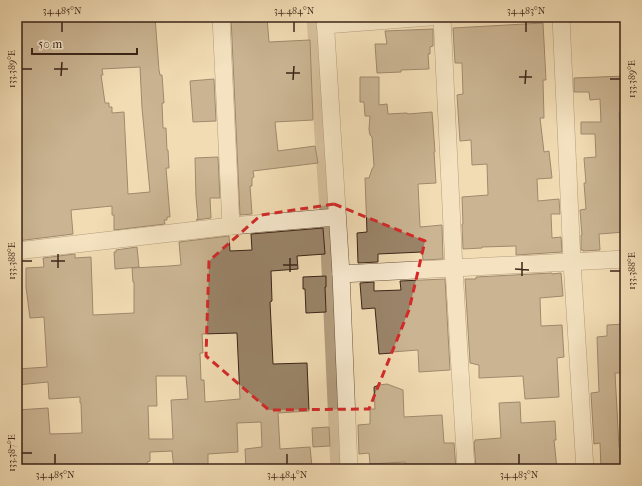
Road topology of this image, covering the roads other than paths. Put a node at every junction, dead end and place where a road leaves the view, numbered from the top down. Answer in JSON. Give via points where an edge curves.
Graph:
{"nodes":[{"id":1,"x":221,"y":17,"type":"edge"},
{"id":2,"x":430,"y":17,"type":"edge"},
{"id":3,"x":442,"y":17,"type":"edge"},
{"id":4,"x":561,"y":17,"type":"edge"},
{"id":5,"x":325,"y":21,"type":"edge"},
{"id":6,"x":337,"y":217,"type":"junction"},
{"id":7,"x":231,"y":226,"type":"junction"},
{"id":8,"x":17,"y":251,"type":"edge"},
{"id":9,"x":625,"y":259,"type":"edge"},
{"id":10,"x":572,"y":262,"type":"junction"},
{"id":11,"x":454,"y":269,"type":"junction"},
{"id":12,"x":341,"y":274,"type":"junction"},
{"id":13,"x":349,"y":469,"type":"edge"},
{"id":14,"x":466,"y":469,"type":"edge"},
{"id":15,"x":585,"y":469,"type":"edge"}],
"edges":[{"from":1,"to":7,"type":"street"},
{"from":2,"to":5,"type":"street"},
{"from":3,"to":11,"type":"street"},
{"from":4,"to":10,"type":"street"},
{"from":5,"to":6,"type":"street"},
{"from":6,"to":7,"type":"street"},
{"from":6,"to":12,"type":"street"},
{"from":7,"to":8,"type":"street"},
{"from":9,"to":10,"type":"street"},
{"from":10,"to":11,"type":"street"},
{"from":10,"to":15,"type":"street"},
{"from":11,"to":12,"type":"street"},
{"from":11,"to":14,"type":"street"},
{"from":12,"to":13,"type":"street"}]}
